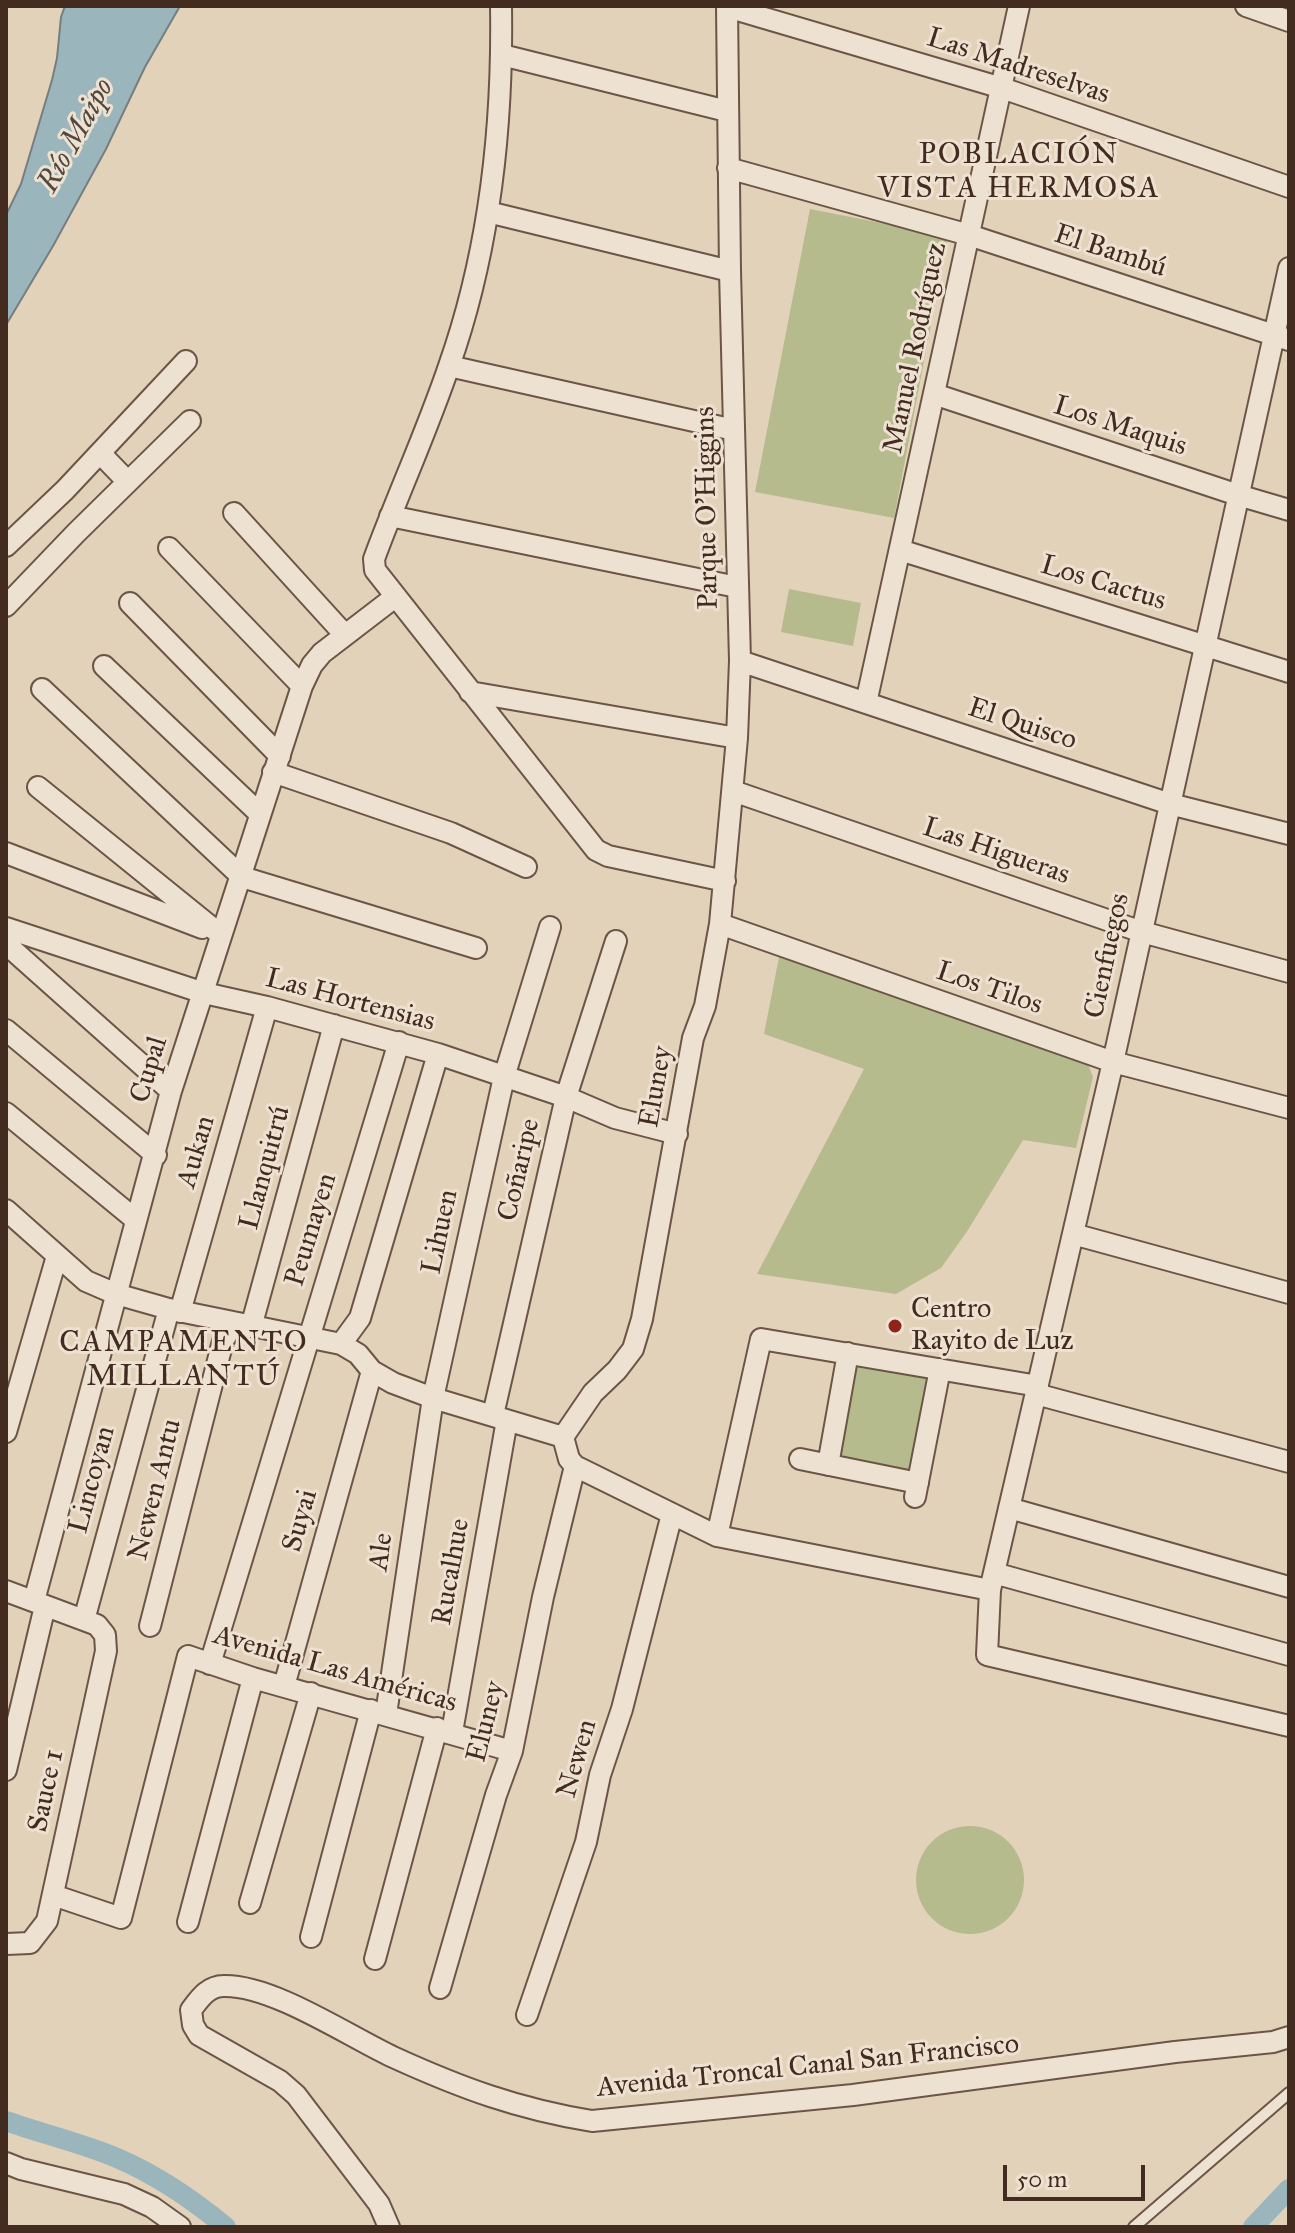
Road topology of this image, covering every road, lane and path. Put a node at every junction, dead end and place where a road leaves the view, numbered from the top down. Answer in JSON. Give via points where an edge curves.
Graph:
{"nodes":[{"id":1,"x":501,"y":6,"type":"edge"},
{"id":2,"x":1019,"y":6,"type":"edge"},
{"id":3,"x":1246,"y":6,"type":"edge"},
{"id":4,"x":727,"y":7,"type":"edge"},
{"id":5,"x":1289,"y":21,"type":"edge"},
{"id":6,"x":502,"y":55,"type":"junction"},
{"id":7,"x":1002,"y":88,"type":"junction"},
{"id":8,"x":727,"y":111,"type":"junction"},
{"id":9,"x":728,"y":168,"type":"junction"},
{"id":10,"x":1289,"y":187,"type":"edge"},
{"id":11,"x":488,"y":212,"type":"junction"},
{"id":12,"x":969,"y":235,"type":"junction"},
{"id":13,"x":1289,"y":268,"type":"edge"},
{"id":14,"x":730,"y":271,"type":"junction"},
{"id":15,"x":1282,"y":338,"type":"edge"},
{"id":16,"x":186,"y":361,"type":"dead end"},
{"id":17,"x":449,"y":366,"type":"junction"},
{"id":18,"x":934,"y":394,"type":"junction"},
{"id":19,"x":190,"y":421,"type":"dead end"},
{"id":20,"x":734,"y":430,"type":"junction"},
{"id":21,"x":100,"y":453,"type":"junction"},
{"id":22,"x":127,"y":481,"type":"junction"},
{"id":23,"x":1238,"y":495,"type":"junction"},
{"id":24,"x":1289,"y":510,"type":"edge"},
{"id":25,"x":234,"y":513,"type":"dead end"},
{"id":26,"x":390,"y":516,"type":"junction"},
{"id":27,"x":6,"y":546,"type":"edge"},
{"id":28,"x":169,"y":548,"type":"dead end"},
{"id":29,"x":900,"y":550,"type":"junction"},
{"id":30,"x":737,"y":587,"type":"junction"},
{"id":31,"x":395,"y":597,"type":"junction"},
{"id":32,"x":130,"y":603,"type":"dead end"},
{"id":33,"x":6,"y":606,"type":"edge"},
{"id":34,"x":345,"y":635,"type":"junction"},
{"id":35,"x":1206,"y":646,"type":"junction"},
{"id":36,"x":740,"y":661,"type":"junction"},
{"id":37,"x":104,"y":666,"type":"dead end"},
{"id":38,"x":1289,"y":672,"type":"edge"},
{"id":39,"x":302,"y":686,"type":"junction"},
{"id":40,"x":42,"y":689,"type":"dead end"},
{"id":41,"x":470,"y":692,"type":"junction"},
{"id":42,"x":866,"y":703,"type":"junction"},
{"id":43,"x":737,"y":738,"type":"junction"},
{"id":44,"x":277,"y":764,"type":"junction"},
{"id":45,"x":38,"y":787,"type":"dead end"},
{"id":46,"x":733,"y":791,"type":"junction"},
{"id":47,"x":1170,"y":804,"type":"junction"},
{"id":48,"x":260,"y":814,"type":"junction"},
{"id":49,"x":1289,"y":834,"type":"edge"},
{"id":50,"x":6,"y":853,"type":"edge"},
{"id":51,"x":526,"y":867,"type":"dead end"},
{"id":52,"x":242,"y":877,"type":"junction"},
{"id":53,"x":725,"y":881,"type":"junction"},
{"id":54,"x":720,"y":924,"type":"junction"},
{"id":55,"x":550,"y":927,"type":"dead end"},
{"id":56,"x":6,"y":928,"type":"edge"},
{"id":57,"x":1142,"y":932,"type":"junction"},
{"id":58,"x":221,"y":935,"type":"junction"},
{"id":59,"x":616,"y":941,"type":"dead end"},
{"id":60,"x":6,"y":944,"type":"edge"},
{"id":61,"x":476,"y":948,"type":"dead end"},
{"id":62,"x":1289,"y":972,"type":"edge"},
{"id":63,"x":204,"y":993,"type":"junction"},
{"id":64,"x":705,"y":1006,"type":"joint"},
{"id":65,"x":267,"y":1007,"type":"junction"},
{"id":66,"x":334,"y":1025,"type":"junction"},
{"id":67,"x":6,"y":1030,"type":"edge"},
{"id":68,"x":399,"y":1042,"type":"junction"},
{"id":69,"x":438,"y":1054,"type":"junction"},
{"id":70,"x":1113,"y":1062,"type":"junction"},
{"id":71,"x":504,"y":1077,"type":"junction"},
{"id":72,"x":171,"y":1091,"type":"junction"},
{"id":73,"x":566,"y":1097,"type":"junction"},
{"id":74,"x":1289,"y":1108,"type":"edge"},
{"id":75,"x":6,"y":1113,"type":"edge"},
{"id":76,"x":677,"y":1134,"type":"junction"},
{"id":77,"x":156,"y":1155,"type":"junction"},
{"id":78,"x":6,"y":1210,"type":"edge"},
{"id":79,"x":136,"y":1220,"type":"junction"},
{"id":80,"x":1073,"y":1234,"type":"junction"},
{"id":81,"x":57,"y":1256,"type":"junction"},
{"id":82,"x":1289,"y":1293,"type":"edge"},
{"id":83,"x":116,"y":1294,"type":"junction"},
{"id":84,"x":175,"y":1311,"type":"junction"},
{"id":85,"x":242,"y":1325,"type":"junction"},
{"id":86,"x":309,"y":1336,"type":"junction"},
{"id":87,"x":341,"y":1344,"type":"junction"},
{"id":88,"x":848,"y":1353,"type":"junction"},
{"id":89,"x":940,"y":1369,"type":"junction"},
{"id":90,"x":372,"y":1371,"type":"junction"},
{"id":91,"x":1037,"y":1390,"type":"junction"},
{"id":92,"x":433,"y":1398,"type":"junction"},
{"id":93,"x":500,"y":1418,"type":"junction"},
{"id":94,"x":6,"y":1432,"type":"edge"},
{"id":95,"x":563,"y":1437,"type":"junction"},
{"id":96,"x":800,"y":1459,"type":"dead end"},
{"id":97,"x":1289,"y":1462,"type":"edge"},
{"id":98,"x":828,"y":1465,"type":"junction"},
{"id":99,"x":575,"y":1466,"type":"junction"},
{"id":100,"x":1009,"y":1508,"type":"junction"},
{"id":101,"x":672,"y":1514,"type":"junction"},
{"id":102,"x":717,"y":1536,"type":"junction"},
{"id":103,"x":992,"y":1581,"type":"junction"},
{"id":104,"x":1289,"y":1587,"type":"edge"},
{"id":105,"x":6,"y":1591,"type":"edge"},
{"id":106,"x":40,"y":1604,"type":"junction"},
{"id":107,"x":90,"y":1622,"type":"junction"},
{"id":108,"x":150,"y":1626,"type":"dead end"},
{"id":109,"x":1289,"y":1655,"type":"edge"},
{"id":110,"x":210,"y":1664,"type":"junction"},
{"id":111,"x":253,"y":1678,"type":"junction"},
{"id":112,"x":284,"y":1686,"type":"junction"},
{"id":113,"x":311,"y":1693,"type":"junction"},
{"id":114,"x":379,"y":1712,"type":"junction"},
{"id":115,"x":1289,"y":1726,"type":"edge"},
{"id":116,"x":445,"y":1730,"type":"junction"},
{"id":117,"x":512,"y":1751,"type":"junction"},
{"id":118,"x":6,"y":1770,"type":"edge"},
{"id":119,"x":53,"y":1895,"type":"junction"},
{"id":120,"x":250,"y":1903,"type":"dead end"},
{"id":121,"x":188,"y":1922,"type":"dead end"},
{"id":122,"x":311,"y":1937,"type":"dead end"},
{"id":123,"x":6,"y":1944,"type":"edge"},
{"id":124,"x":375,"y":1959,"type":"dead end"},
{"id":125,"x":440,"y":1988,"type":"dead end"},
{"id":126,"x":527,"y":2015,"type":"dead end"},
{"id":127,"x":1289,"y":2037,"type":"edge"},
{"id":128,"x":1289,"y":2093,"type":"edge"},
{"id":129,"x":6,"y":2163,"type":"edge"},
{"id":130,"x":180,"y":2227,"type":"edge"},
{"id":131,"x":389,"y":2227,"type":"edge"},
{"id":132,"x":1134,"y":2227,"type":"edge"}],
"edges":[{"from":1,"to":6,"type":"street"},
{"from":2,"to":7,"type":"street","name":"Manuel Rodríguez"},
{"from":3,"to":5,"type":"street"},
{"from":4,"to":7,"type":"street","name":"Las Madreselvas"},
{"from":4,"to":8,"type":"street","name":"Parque O'Higgins"},
{"from":6,"to":8,"type":"street"},
{"from":6,"to":11,"type":"street"},
{"from":7,"to":10,"type":"street","name":"Las Madreselvas"},
{"from":7,"to":12,"type":"street","name":"Manuel Rodríguez"},
{"from":8,"to":9,"type":"street","name":"Parque O'Higgins"},
{"from":9,"to":12,"type":"street","name":"El Bambú"},
{"from":9,"to":14,"type":"street","name":"Parque O'Higgins"},
{"from":11,"to":14,"type":"street"},
{"from":11,"to":17,"type":"street"},
{"from":12,"to":15,"type":"street","name":"El Bambú"},
{"from":12,"to":18,"type":"street","name":"Manuel Rodríguez"},
{"from":13,"to":15,"type":"street","name":"Cienfuegos"},
{"from":14,"to":20,"type":"street","name":"Parque O'Higgins"},
{"from":15,"to":23,"type":"street","name":"Cienfuegos"},
{"from":16,"to":21,"type":"street"},
{"from":17,"to":20,"type":"street"},
{"from":17,"to":26,"type":"street"},
{"from":18,"to":23,"type":"street","name":"Los Maquis"},
{"from":18,"to":29,"type":"street","name":"Manuel Rodríguez"},
{"from":19,"to":22,"type":"street"},
{"from":20,"to":30,"type":"street","name":"Parque O'Higgins"},
{"from":21,"to":22,"type":"street"},
{"from":21,"to":27,"type":"street"},
{"from":22,"to":33,"type":"street"},
{"from":23,"to":24,"type":"street","name":"Los Maquis"},
{"from":23,"to":35,"type":"street","name":"Cienfuegos"},
{"from":25,"to":34,"type":"street"},
{"from":26,"to":30,"type":"street"},
{"from":26,"to":31,"type":"street","via":[[374,559],[375,570]]},
{"from":28,"to":39,"type":"street"},
{"from":29,"to":35,"type":"street","name":"Los Cactus"},
{"from":29,"to":42,"type":"street","name":"Manuel Rodríguez"},
{"from":30,"to":36,"type":"street","name":"Parque O'Higgins"},
{"from":31,"to":34,"type":"street","name":"Cupal"},
{"from":31,"to":41,"type":"street"},
{"from":32,"to":44,"type":"street"},
{"from":34,"to":39,"type":"street","name":"Cupal","via":[[322,653]]},
{"from":35,"to":38,"type":"street","name":"Los Cactus"},
{"from":35,"to":47,"type":"street","name":"Cienfuegos"},
{"from":36,"to":42,"type":"street","name":"El Quisco"},
{"from":36,"to":43,"type":"street","name":"Parque O'Higgins"},
{"from":37,"to":48,"type":"street"},
{"from":39,"to":44,"type":"street","name":"Cupal"},
{"from":40,"to":52,"type":"street"},
{"from":41,"to":43,"type":"street"},
{"from":41,"to":53,"type":"street","via":[[600,853]]},
{"from":42,"to":47,"type":"street","name":"El Quisco"},
{"from":43,"to":46,"type":"street","name":"Parque O'Higgins"},
{"from":44,"to":48,"type":"street","name":"Cupal"},
{"from":44,"to":51,"type":"street"},
{"from":45,"to":58,"type":"street"},
{"from":46,"to":53,"type":"street","name":"Parque O'Higgins"},
{"from":46,"to":57,"type":"street","name":"Las Higueras"},
{"from":47,"to":49,"type":"street","name":"El Quisco"},
{"from":47,"to":57,"type":"street","name":"Cienfuegos"},
{"from":48,"to":52,"type":"street","name":"Cupal"},
{"from":50,"to":58,"type":"street"},
{"from":52,"to":58,"type":"street","name":"Cupal"},
{"from":52,"to":61,"type":"street"},
{"from":53,"to":54,"type":"street","name":"Parque O'Higgins"},
{"from":54,"to":64,"type":"street","name":"Parque O'Higgins"},
{"from":54,"to":70,"type":"street","name":"Los Tilos"},
{"from":55,"to":71,"type":"street","name":"Lihuen"},
{"from":56,"to":63,"type":"street","name":"Las Hortensias"},
{"from":57,"to":62,"type":"street","name":"Las Higueras"},
{"from":57,"to":70,"type":"street","name":"Cienfuegos"},
{"from":58,"to":63,"type":"street","name":"Cupal"},
{"from":59,"to":73,"type":"street","name":"Coñaripe"},
{"from":60,"to":72,"type":"street"},
{"from":63,"to":65,"type":"street","name":"Las Hortensias"},
{"from":63,"to":72,"type":"street","name":"Cupal"},
{"from":64,"to":76,"type":"street","name":"Eluney","via":[[693,1038]]},
{"from":65,"to":66,"type":"street","name":"Las Hortensias"},
{"from":65,"to":84,"type":"street","name":"Aukan"},
{"from":66,"to":68,"type":"street","name":"Las Hortensias"},
{"from":66,"to":85,"type":"street","name":"Llanquitrú"},
{"from":67,"to":77,"type":"street"},
{"from":68,"to":69,"type":"street","name":"Las Hortensias"},
{"from":68,"to":86,"type":"street","name":"Peumayen"},
{"from":69,"to":71,"type":"street","name":"Las Hortensias"},
{"from":69,"to":87,"type":"street","via":[[360,1318]]},
{"from":70,"to":74,"type":"street","name":"Los Tilos"},
{"from":70,"to":80,"type":"street","name":"Cienfuegos"},
{"from":71,"to":73,"type":"street","name":"Las Hortensias"},
{"from":71,"to":92,"type":"street","name":"Lihuen"},
{"from":72,"to":77,"type":"street","name":"Cupal"},
{"from":73,"to":76,"type":"street","name":"Las Hortensias","via":[[615,1118]]},
{"from":73,"to":93,"type":"street","name":"Coñaripe"},
{"from":75,"to":79,"type":"street"},
{"from":76,"to":95,"type":"street","name":"Eluney","via":[[633,1349]]},
{"from":77,"to":79,"type":"street","name":"Cupal"},
{"from":78,"to":81,"type":"street"},
{"from":79,"to":83,"type":"street","name":"Cupal"},
{"from":80,"to":82,"type":"street"},
{"from":80,"to":91,"type":"street","name":"Cienfuegos"},
{"from":81,"to":83,"type":"street","via":[[86,1281]]},
{"from":81,"to":94,"type":"street"},
{"from":83,"to":84,"type":"street"},
{"from":83,"to":106,"type":"street","name":"Cupal"},
{"from":84,"to":85,"type":"street"},
{"from":84,"to":107,"type":"street","name":"Lincoyan"},
{"from":85,"to":86,"type":"street"},
{"from":85,"to":108,"type":"street","name":"Newen Antu","via":[[223,1341]]},
{"from":86,"to":87,"type":"street"},
{"from":86,"to":110,"type":"street","name":"Peumayen"},
{"from":87,"to":90,"type":"street"},
{"from":88,"to":89,"type":"street"},
{"from":88,"to":98,"type":"street"},
{"from":88,"to":102,"type":"street","via":[[761,1339]]},
{"from":89,"to":91,"type":"street"},
{"from":89,"to":98,"type":"street","via":[[916,1490]]},
{"from":90,"to":92,"type":"street"},
{"from":90,"to":112,"type":"street","name":"Suyai"},
{"from":91,"to":97,"type":"street"},
{"from":91,"to":100,"type":"street","name":"Cienfuegos"},
{"from":92,"to":93,"type":"street"},
{"from":92,"to":114,"type":"street","name":"Ale"},
{"from":93,"to":95,"type":"street"},
{"from":93,"to":116,"type":"street","name":"Rucalhue"},
{"from":95,"to":99,"type":"street"},
{"from":96,"to":98,"type":"street"},
{"from":99,"to":101,"type":"street"},
{"from":99,"to":117,"type":"street","name":"Eluney"},
{"from":100,"to":103,"type":"street","name":"Cienfuegos"},
{"from":100,"to":104,"type":"street"},
{"from":101,"to":102,"type":"street"},
{"from":101,"to":126,"type":"street","name":"Newen","via":[[586,1842]]},
{"from":102,"to":103,"type":"street"},
{"from":103,"to":109,"type":"street"},
{"from":103,"to":115,"type":"street","name":"Cienfuegos","via":[[987,1655]]},
{"from":105,"to":106,"type":"street"},
{"from":106,"to":107,"type":"street"},
{"from":106,"to":118,"type":"street","name":"Cupal"},
{"from":107,"to":119,"type":"street","name":"Sauce 1","via":[[105,1635],[106,1651]]},
{"from":110,"to":111,"type":"street","name":"Avenida Las Américas"},
{"from":110,"to":119,"type":"street","name":"Avenida Las Américas","via":[[188,1656],[121,1918]]},
{"from":111,"to":112,"type":"street","name":"Avenida Las Américas"},
{"from":111,"to":121,"type":"street"},
{"from":112,"to":113,"type":"street","name":"Avenida Las Américas"},
{"from":113,"to":114,"type":"street","name":"Avenida Las Américas"},
{"from":113,"to":120,"type":"street"},
{"from":114,"to":116,"type":"street","name":"Avenida Las Américas"},
{"from":114,"to":122,"type":"street","name":"Ale"},
{"from":116,"to":117,"type":"street","name":"Avenida Las Américas"},
{"from":116,"to":124,"type":"street","name":"Rucalhue"},
{"from":117,"to":125,"type":"street","name":"Eluney"},
{"from":119,"to":123,"type":"street","name":"Sauce 1","via":[[47,1921],[30,1943]]},
{"from":127,"to":131,"type":"street","name":"Avenida Troncal Canal San Francisco","via":[[853,2095],[592,2121],[477,2093],[248,1989],[222,1985],[205,1991],[191,2010],[199,2035],[296,2095],[379,2204]]},
{"from":128,"to":132,"type":"lane"},
{"from":129,"to":130,"type":"street","via":[[124,2194]]}]}
